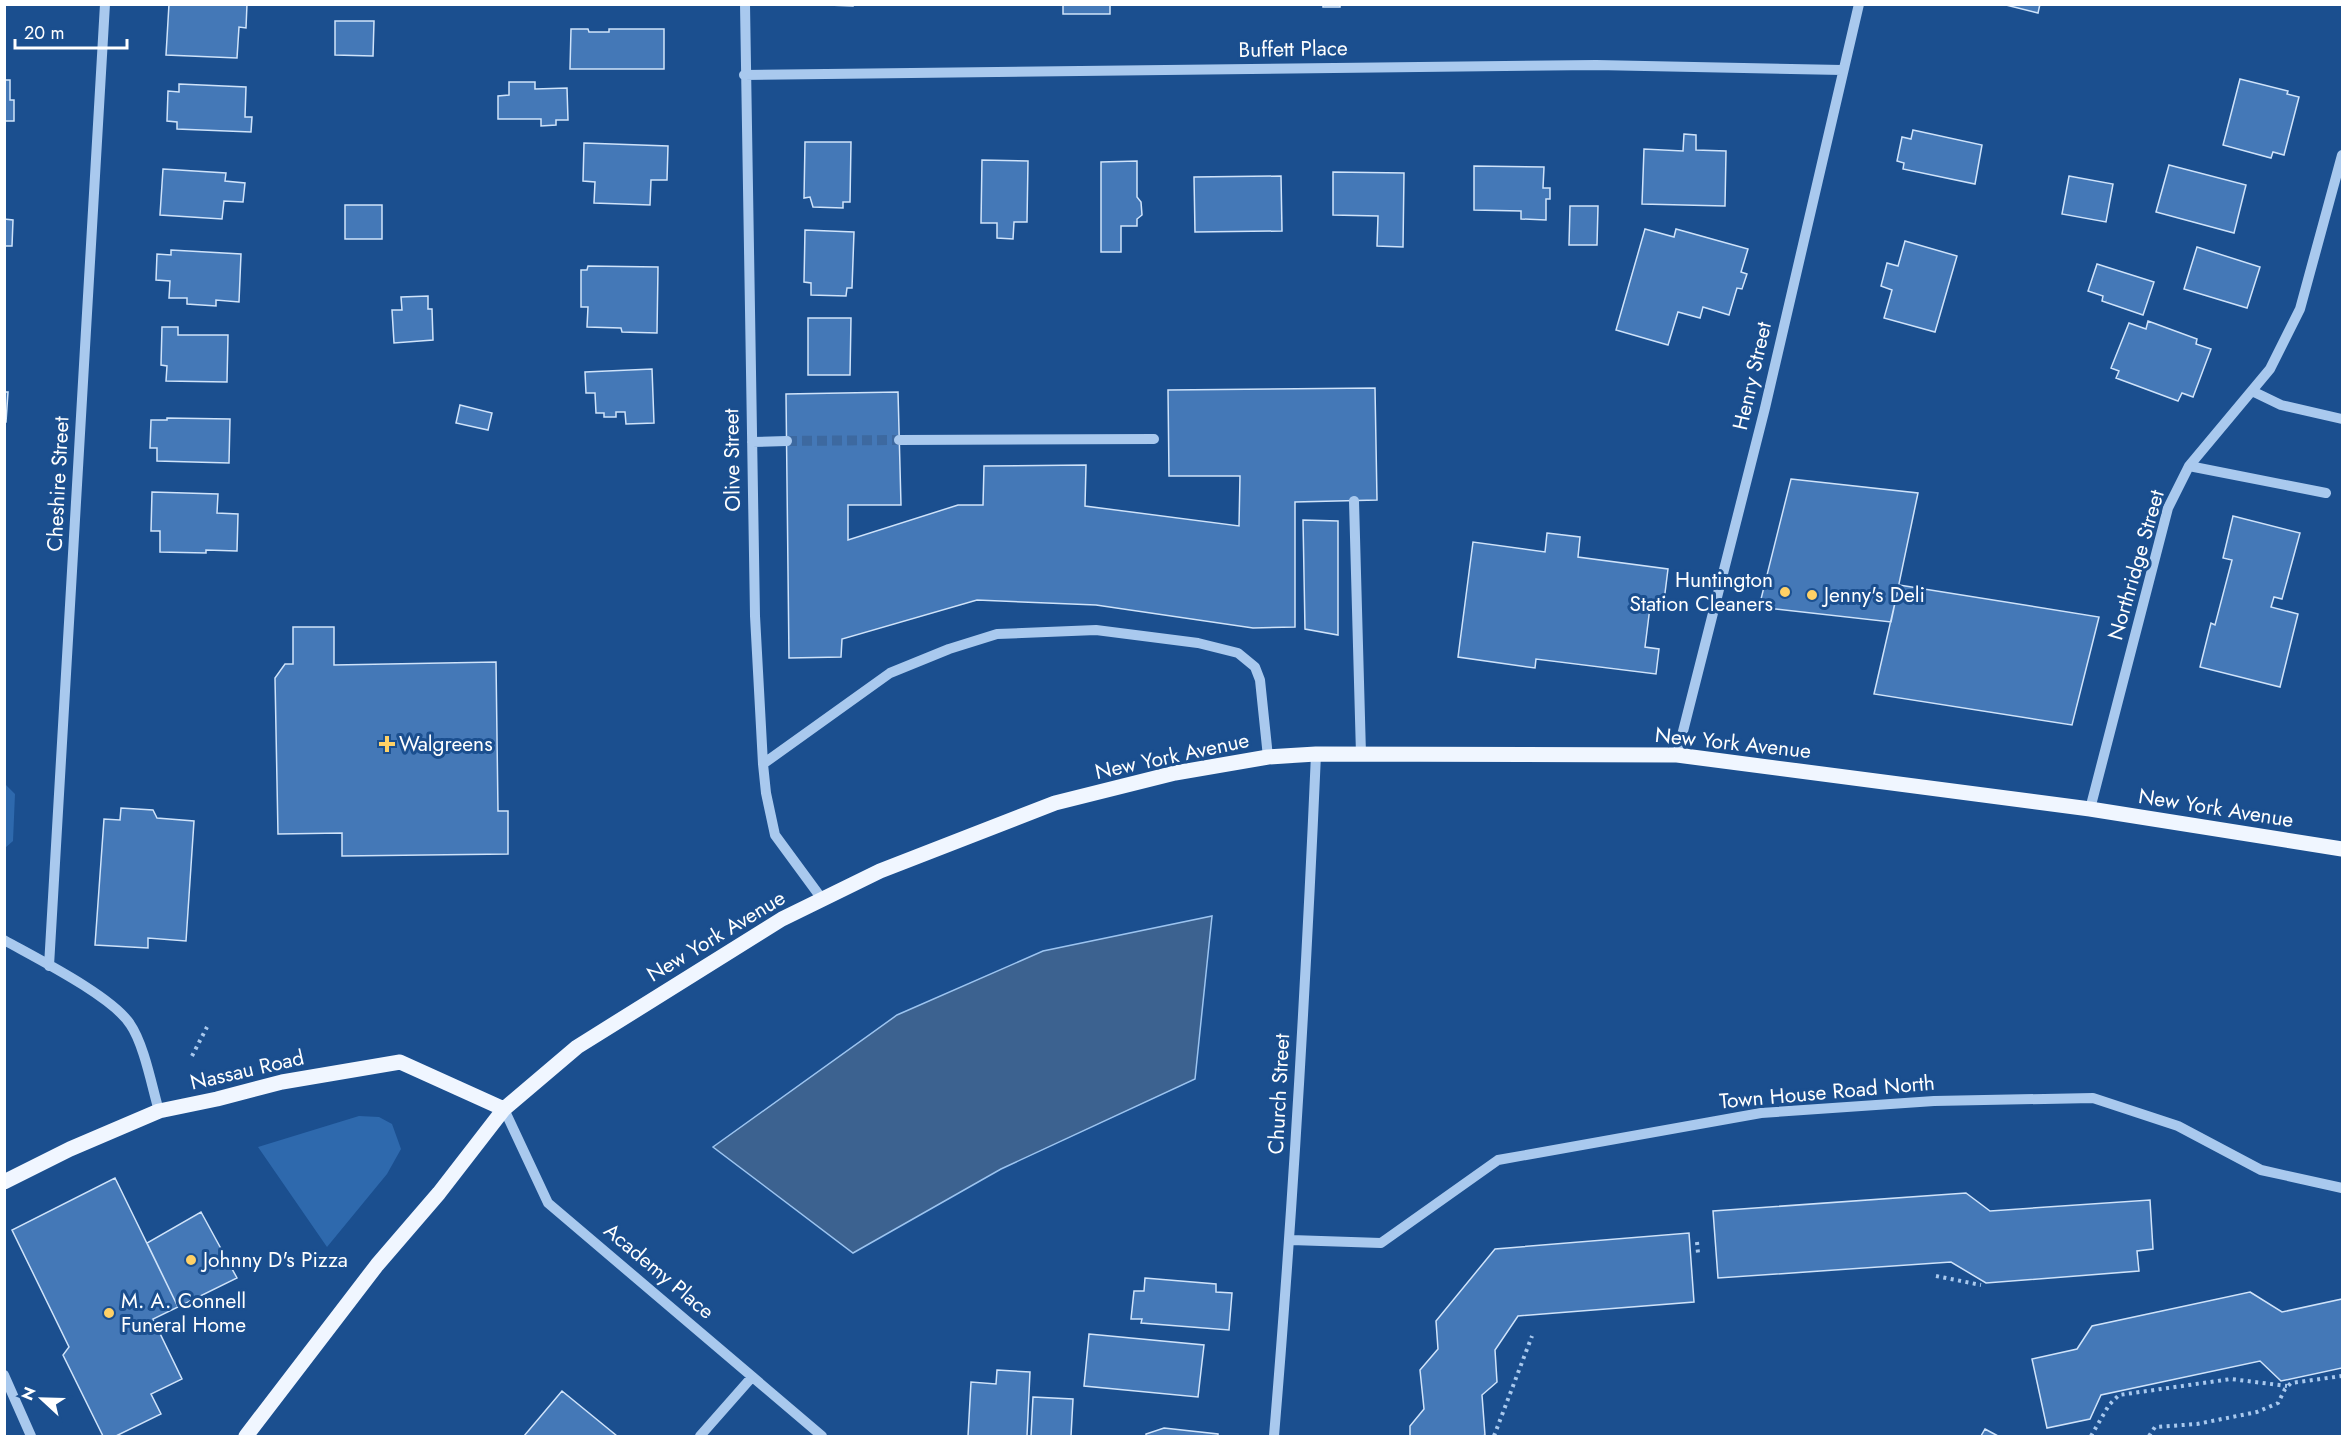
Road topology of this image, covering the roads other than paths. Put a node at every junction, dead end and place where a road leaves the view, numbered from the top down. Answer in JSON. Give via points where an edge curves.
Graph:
{"nodes":[{"id":1,"x":105,"y":4,"type":"edge"},
{"id":2,"x":745,"y":4,"type":"edge"},
{"id":3,"x":1859,"y":4,"type":"edge"},
{"id":4,"x":1842,"y":70,"type":"junction"},
{"id":5,"x":744,"y":75,"type":"junction"},
{"id":6,"x":2343,"y":155,"type":"edge"},
{"id":7,"x":2252,"y":391,"type":"junction"},
{"id":8,"x":2343,"y":419,"type":"edge"},
{"id":9,"x":1154,"y":439,"type":"dead end"},
{"id":10,"x":899,"y":440,"type":"tunnel mouth"},
{"id":11,"x":787,"y":441,"type":"tunnel mouth"},
{"id":12,"x":752,"y":442,"type":"junction"},
{"id":13,"x":2189,"y":466,"type":"junction"},
{"id":14,"x":2326,"y":493,"type":"dead end"},
{"id":15,"x":1354,"y":501,"type":"dead end"},
{"id":16,"x":1316,"y":754,"type":"junction"},
{"id":17,"x":1361,"y":754,"type":"junction"},
{"id":18,"x":1677,"y":755,"type":"junction"},
{"id":19,"x":1268,"y":757,"type":"junction"},
{"id":20,"x":763,"y":764,"type":"junction"},
{"id":21,"x":2090,"y":809,"type":"junction"},
{"id":22,"x":2343,"y":849,"type":"edge"},
{"id":23,"x":822,"y":899,"type":"junction"},
{"id":24,"x":4,"y":940,"type":"edge"},
{"id":25,"x":49,"y":966,"type":"junction"},
{"id":26,"x":504,"y":1109,"type":"junction"},
{"id":27,"x":159,"y":1111,"type":"junction"},
{"id":28,"x":4,"y":1182,"type":"edge"},
{"id":29,"x":2343,"y":1188,"type":"edge"},
{"id":30,"x":1291,"y":1240,"type":"junction"},
{"id":31,"x":4,"y":1375,"type":"edge"},
{"id":32,"x":752,"y":1377,"type":"junction"},
{"id":33,"x":31,"y":1437,"type":"edge"},
{"id":34,"x":246,"y":1437,"type":"edge"},
{"id":35,"x":700,"y":1437,"type":"edge"},
{"id":36,"x":822,"y":1437,"type":"edge"},
{"id":37,"x":1274,"y":1437,"type":"edge"}],
"edges":[{"from":1,"to":25,"type":"street","name":"Cheshire Street"},
{"from":2,"to":5,"type":"street","name":"Olive Street"},
{"from":3,"to":4,"type":"street","name":"Henry Street"},
{"from":4,"to":5,"type":"street","name":"Buffett Place","via":[[1596,65]]},
{"from":4,"to":18,"type":"street","name":"Henry Street","via":[[1765,408]]},
{"from":5,"to":12,"type":"street","name":"Olive Street"},
{"from":6,"to":7,"type":"street","name":"Northridge Street","via":[[2300,309],[2270,369]]},
{"from":7,"to":8,"type":"street","via":[[2281,405]]},
{"from":7,"to":13,"type":"street","name":"Northridge Street"},
{"from":9,"to":10,"type":"street"},
{"from":11,"to":12,"type":"street"},
{"from":12,"to":20,"type":"street","name":"Olive Street"},
{"from":13,"to":14,"type":"street"},
{"from":13,"to":21,"type":"street","name":"Northridge Street","via":[[2168,508]]},
{"from":15,"to":17,"type":"street"},
{"from":16,"to":17,"type":"main road","name":"New York Avenue"},
{"from":16,"to":19,"type":"main road","name":"New York Avenue"},
{"from":16,"to":30,"type":"street","name":"Church Street"},
{"from":17,"to":18,"type":"main road","name":"New York Avenue"},
{"from":18,"to":21,"type":"main road","name":"New York Avenue"},
{"from":19,"to":20,"type":"street","via":[[1260,680],[1255,667],[1238,654],[1198,643],[1096,630],[997,634],[949,649],[890,673]]},
{"from":19,"to":23,"type":"main road","name":"New York Avenue","via":[[1174,773],[1055,803]]},
{"from":20,"to":23,"type":"street","name":"Olive Street","via":[[775,835]]},
{"from":21,"to":22,"type":"main road","name":"New York Avenue"},
{"from":23,"to":26,"type":"main road","name":"New York Avenue","via":[[577,1047]]},
{"from":24,"to":25,"type":"street"},
{"from":25,"to":27,"type":"street","via":[[112,1004],[131,1024]]},
{"from":26,"to":27,"type":"main road","name":"Nassau Road","via":[[400,1062],[282,1082]]},
{"from":26,"to":32,"type":"street","name":"Academy Place","via":[[548,1203]]},
{"from":26,"to":34,"type":"main road","name":"New York Avenue","via":[[377,1264]]},
{"from":27,"to":28,"type":"main road","name":"Nassau Road"},
{"from":29,"to":30,"type":"street","name":"Town House Road North","via":[[2261,1170],[2178,1126],[2093,1098],[1934,1101],[1761,1113],[1498,1160],[1381,1243]]},
{"from":30,"to":37,"type":"street","name":"Church Street"},
{"from":31,"to":33,"type":"street"},
{"from":32,"to":35,"type":"street"},
{"from":32,"to":36,"type":"street","name":"Academy Place"}]}
